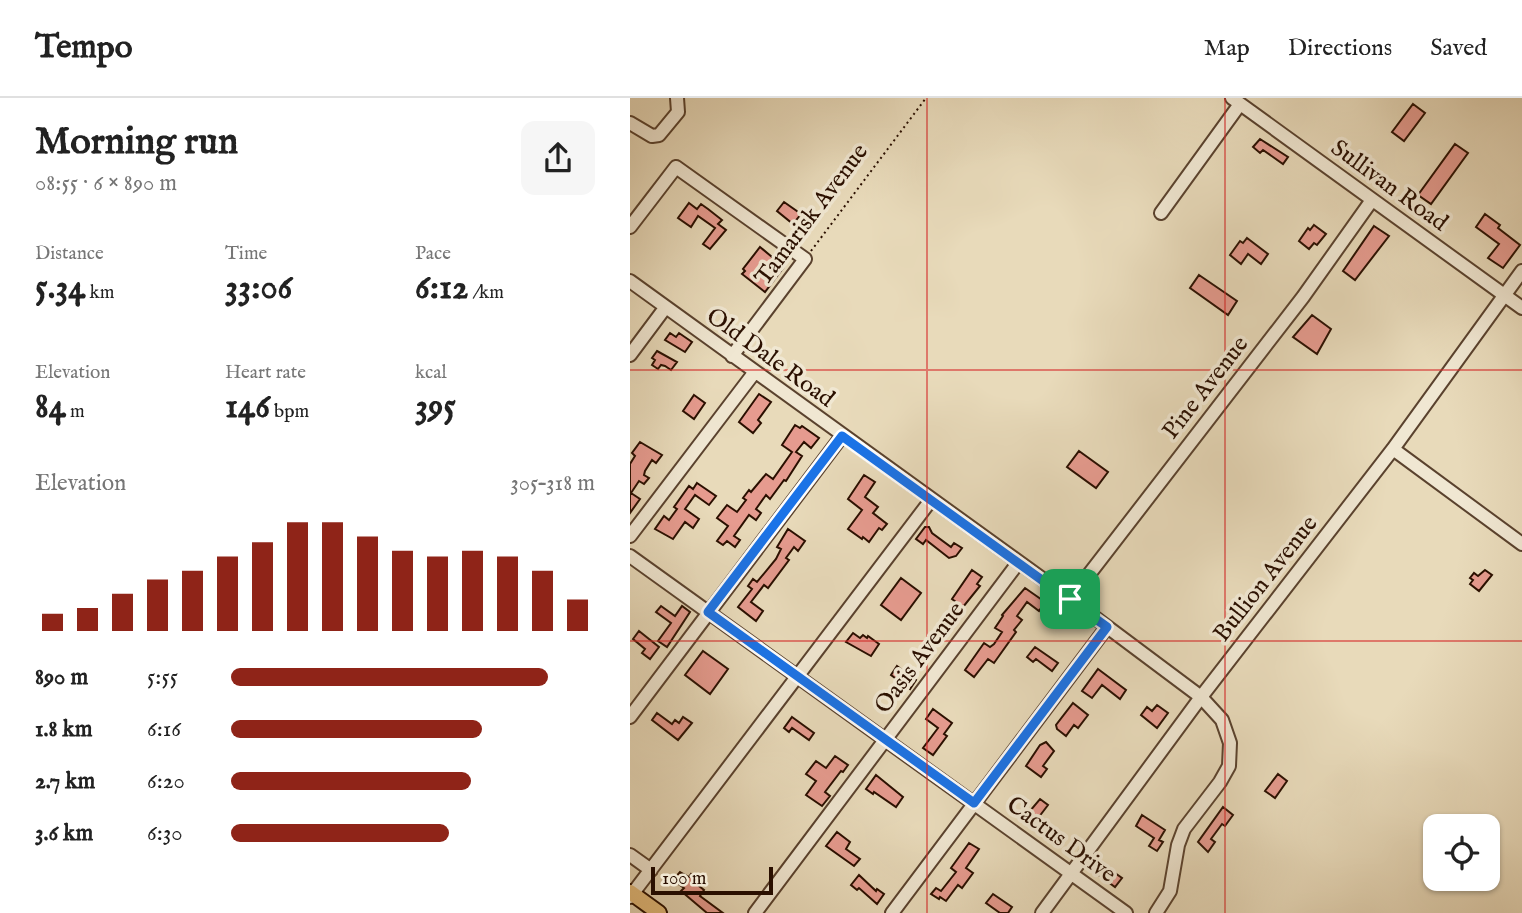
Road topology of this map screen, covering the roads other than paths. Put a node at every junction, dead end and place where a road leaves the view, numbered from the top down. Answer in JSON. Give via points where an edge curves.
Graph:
{"nodes":[{"id":1,"x":677,"y":98,"type":"edge"},
{"id":2,"x":1236,"y":100,"type":"edge"},
{"id":3,"x":630,"y":123,"type":"edge"},
{"id":4,"x":1372,"y":200,"type":"junction"},
{"id":5,"x":634,"y":211,"type":"edge"},
{"id":6,"x":1161,"y":213,"type":"dead end"},
{"id":7,"x":630,"y":227,"type":"edge"},
{"id":8,"x":1522,"y":271,"type":"edge"},
{"id":9,"x":630,"y":281,"type":"edge"},
{"id":10,"x":1504,"y":295,"type":"junction"},
{"id":11,"x":665,"y":308,"type":"junction"},
{"id":12,"x":1522,"y":308,"type":"edge"},
{"id":13,"x":630,"y":355,"type":"edge"},
{"id":14,"x":732,"y":356,"type":"junction"},
{"id":15,"x":754,"y":373,"type":"junction"},
{"id":16,"x":842,"y":436,"type":"junction"},
{"id":17,"x":1393,"y":449,"type":"junction"},
{"id":18,"x":931,"y":500,"type":"junction"},
{"id":19,"x":630,"y":536,"type":"edge"},
{"id":20,"x":1522,"y":544,"type":"edge"},
{"id":21,"x":630,"y":556,"type":"edge"},
{"id":22,"x":1018,"y":562,"type":"junction"},
{"id":23,"x":1070,"y":599,"type":"junction"},
{"id":24,"x":708,"y":612,"type":"junction"},
{"id":25,"x":1107,"y":627,"type":"junction"},
{"id":26,"x":798,"y":676,"type":"junction"},
{"id":27,"x":1201,"y":697,"type":"junction"},
{"id":28,"x":630,"y":717,"type":"edge"},
{"id":29,"x":886,"y":740,"type":"junction"},
{"id":30,"x":974,"y":803,"type":"junction"},
{"id":31,"x":630,"y":855,"type":"edge"},
{"id":32,"x":650,"y":870,"type":"junction"},
{"id":33,"x":1071,"y":873,"type":"junction"},
{"id":34,"x":631,"y":894,"type":"edge"},
{"id":35,"x":659,"y":913,"type":"edge"},
{"id":36,"x":755,"y":913,"type":"edge"},
{"id":37,"x":892,"y":913,"type":"edge"},
{"id":38,"x":1042,"y":913,"type":"edge"},
{"id":39,"x":1126,"y":913,"type":"edge"},
{"id":40,"x":1156,"y":913,"type":"edge"}],
"edges":[{"from":1,"to":3,"type":"street","via":[[678,112],[659,135],[652,136]]},
{"from":2,"to":4,"type":"street","name":"Sullivan Road"},
{"from":2,"to":6,"type":"street"},
{"from":4,"to":10,"type":"street","name":"Sullivan Road"},
{"from":4,"to":23,"type":"street","name":"Pine Avenue","via":[[1303,297]]},
{"from":5,"to":7,"type":"street"},
{"from":5,"to":14,"type":"street","name":"Tamarisk Avenue","via":[[676,167],[805,259]]},
{"from":8,"to":10,"type":"street","name":"Bullion Avenue"},
{"from":9,"to":11,"type":"street","name":"Old Dale Road"},
{"from":10,"to":12,"type":"street","name":"Sullivan Road"},
{"from":10,"to":17,"type":"street","name":"Bullion Avenue"},
{"from":11,"to":13,"type":"street"},
{"from":11,"to":14,"type":"street","name":"Old Dale Road"},
{"from":14,"to":15,"type":"street","name":"Old Dale Road"},
{"from":15,"to":16,"type":"street","name":"Old Dale Road"},
{"from":15,"to":19,"type":"street"},
{"from":16,"to":18,"type":"street","name":"Old Dale Road"},
{"from":16,"to":24,"type":"street"},
{"from":17,"to":20,"type":"street"},
{"from":17,"to":27,"type":"street","name":"Bullion Avenue"},
{"from":18,"to":22,"type":"street","name":"Old Dale Road"},
{"from":18,"to":26,"type":"street"},
{"from":21,"to":24,"type":"street","name":"Cactus Drive"},
{"from":22,"to":23,"type":"street","name":"Old Dale Road"},
{"from":22,"to":29,"type":"street","name":"Oasis Avenue"},
{"from":23,"to":25,"type":"street","name":"Old Dale Road"},
{"from":24,"to":26,"type":"street","name":"Cactus Drive"},
{"from":24,"to":28,"type":"street"},
{"from":25,"to":27,"type":"street","name":"Old Dale Road"},
{"from":25,"to":30,"type":"street"},
{"from":26,"to":29,"type":"street","name":"Cactus Drive"},
{"from":26,"to":32,"type":"street"},
{"from":27,"to":33,"type":"street","name":"Bullion Avenue"},
{"from":27,"to":40,"type":"street","name":"Old Dale Road","via":[[1222,720],[1230,743],[1229,766],[1185,829],[1170,891]]},
{"from":29,"to":30,"type":"street","name":"Cactus Drive"},
{"from":29,"to":36,"type":"street","name":"Oasis Avenue"},
{"from":30,"to":33,"type":"street","name":"Cactus Drive"},
{"from":30,"to":37,"type":"street"},
{"from":31,"to":32,"type":"street"},
{"from":32,"to":34,"type":"street"},
{"from":33,"to":38,"type":"street","name":"Bullion Avenue"},
{"from":33,"to":39,"type":"street","name":"Cactus Drive"},
{"from":34,"to":35,"type":"main road"}]}
